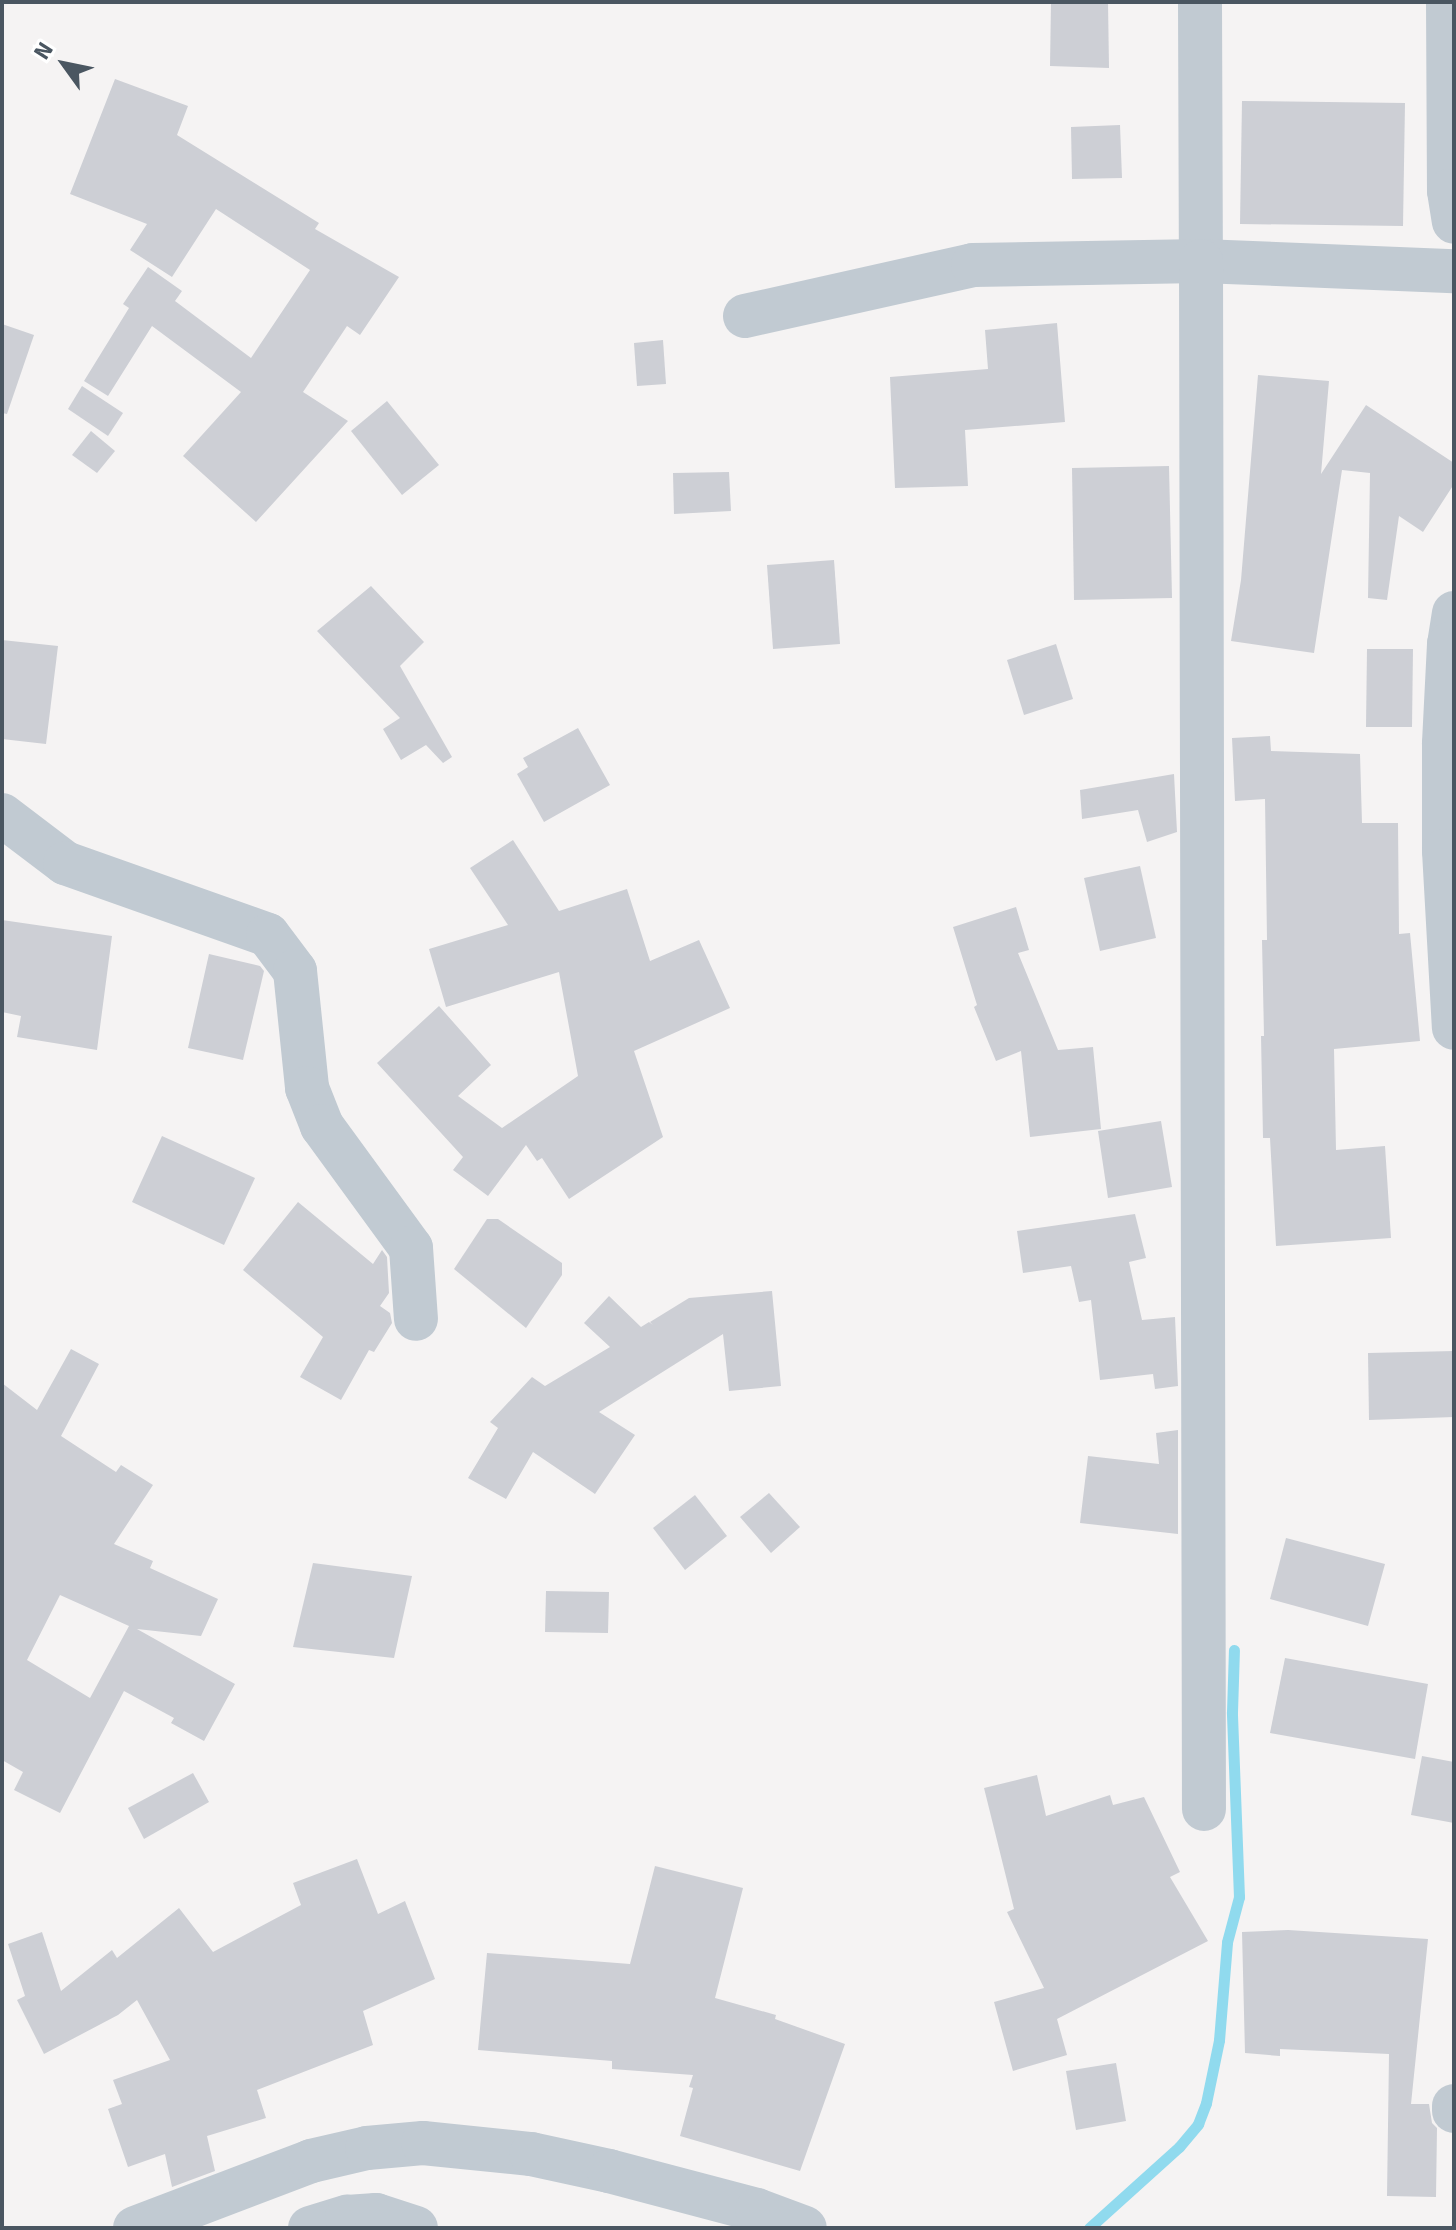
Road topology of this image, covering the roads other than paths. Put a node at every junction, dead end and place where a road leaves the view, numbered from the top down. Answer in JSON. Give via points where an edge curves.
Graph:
{"nodes":[{"id":1,"x":1200,"y":2,"type":"edge"},
{"id":2,"x":1448,"y":2,"type":"edge"},
{"id":3,"x":1454,"y":222,"type":"edge"},
{"id":4,"x":1201,"y":261,"type":"junction"},
{"id":5,"x":1454,"y":271,"type":"edge"},
{"id":6,"x":745,"y":316,"type":"dead end"},
{"id":7,"x":1454,"y":613,"type":"edge"},
{"id":8,"x":2,"y":815,"type":"edge"},
{"id":9,"x":1454,"y":1028,"type":"edge"},
{"id":10,"x":416,"y":1319,"type":"dead end"},
{"id":11,"x":1204,"y":1809,"type":"dead end"},
{"id":12,"x":135,"y":2228,"type":"edge"},
{"id":13,"x":310,"y":2228,"type":"edge"},
{"id":14,"x":416,"y":2228,"type":"edge"},
{"id":15,"x":805,"y":2228,"type":"edge"}],
"edges":[{"from":1,"to":4,"type":"street"},
{"from":2,"to":3,"type":"street","via":[[1449,191]]},
{"from":4,"to":5,"type":"street"},
{"from":4,"to":6,"type":"street","via":[[973,265]]},
{"from":4,"to":11,"type":"street"},
{"from":7,"to":9,"type":"street","via":[[1445,729],[1444,851]]},
{"from":8,"to":10,"type":"street","via":[[65,863],[268,935],[295,971],[307,1088],[322,1126],[411,1248]]},
{"from":12,"to":15,"type":"street","via":[[311,2161],[423,2143],[531,2154],[609,2171]]},
{"from":13,"to":14,"type":"street","via":[[376,2215]]}]}
